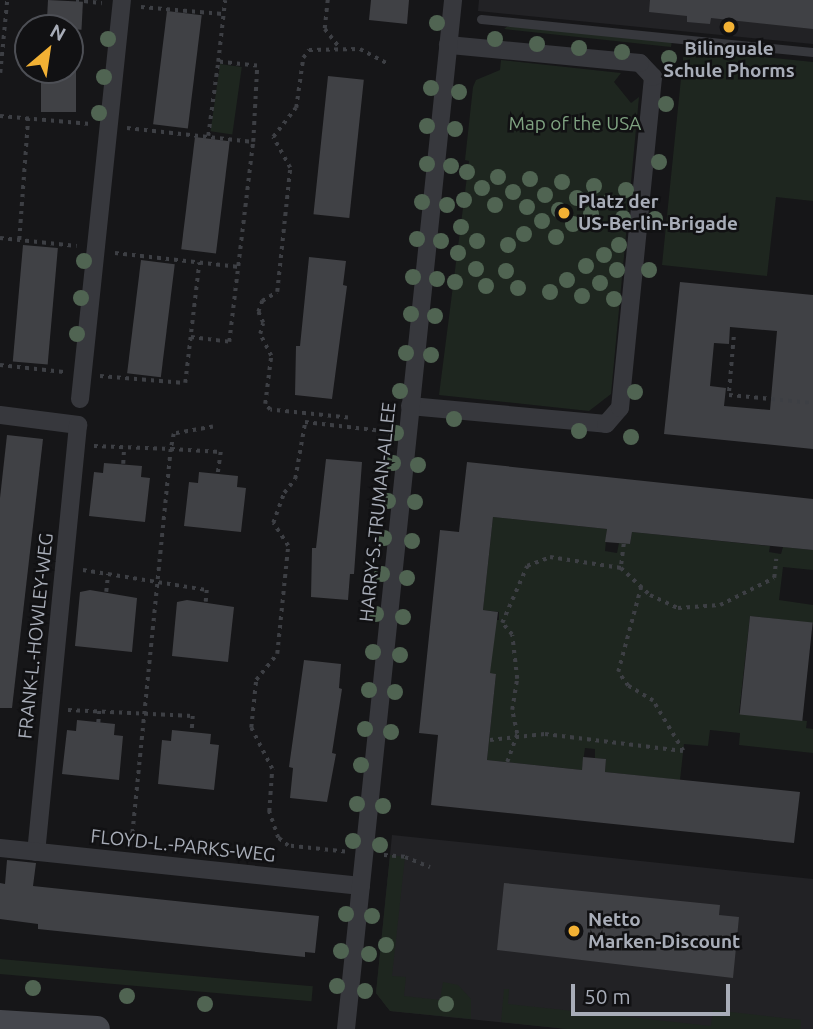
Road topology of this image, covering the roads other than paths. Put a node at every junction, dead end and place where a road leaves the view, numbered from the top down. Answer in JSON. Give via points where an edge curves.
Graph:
{"nodes":[{"id":1,"x":453,"y":0,"type":"edge"},
{"id":2,"x":122,"y":2,"type":"edge"},
{"id":3,"x":481,"y":19,"type":"dead end"},
{"id":4,"x":448,"y":45,"type":"junction"},
{"id":5,"x":813,"y":52,"type":"edge"},
{"id":6,"x":79,"y":399,"type":"dead end"},
{"id":7,"x":410,"y":406,"type":"junction"},
{"id":8,"x":0,"y":415,"type":"edge"},
{"id":9,"x":0,"y":848,"type":"edge"},
{"id":10,"x":36,"y":852,"type":"junction"},
{"id":11,"x":361,"y":886,"type":"junction"},
{"id":12,"x":0,"y":1023,"type":"edge"},
{"id":13,"x":97,"y":1029,"type":"edge"},
{"id":14,"x":346,"y":1029,"type":"edge"}],
"edges":[{"from":1,"to":4,"type":"street","name":"HARRY-S.-TRUMAN-ALLEE"},
{"from":2,"to":6,"type":"street"},
{"from":3,"to":5,"type":"lane"},
{"from":4,"to":7,"type":"street","name":"HARRY-S.-TRUMAN-ALLEE"},
{"from":4,"to":7,"type":"street","via":[[640,63],[653,77],[620,408],[606,424]]},
{"from":7,"to":11,"type":"street","name":"HARRY-S.-TRUMAN-ALLEE"},
{"from":8,"to":10,"type":"street","name":"FRANK-L.-HOWLEY-WEG","via":[[78,425]]},
{"from":9,"to":10,"type":"street","name":"FLOYD-L.-PARKS-WEG"},
{"from":10,"to":11,"type":"street","name":"FLOYD-L.-PARKS-WEG"},
{"from":11,"to":14,"type":"street","name":"HARRY-S.-TRUMAN-ALLEE"},
{"from":12,"to":13,"type":"main road"}]}
